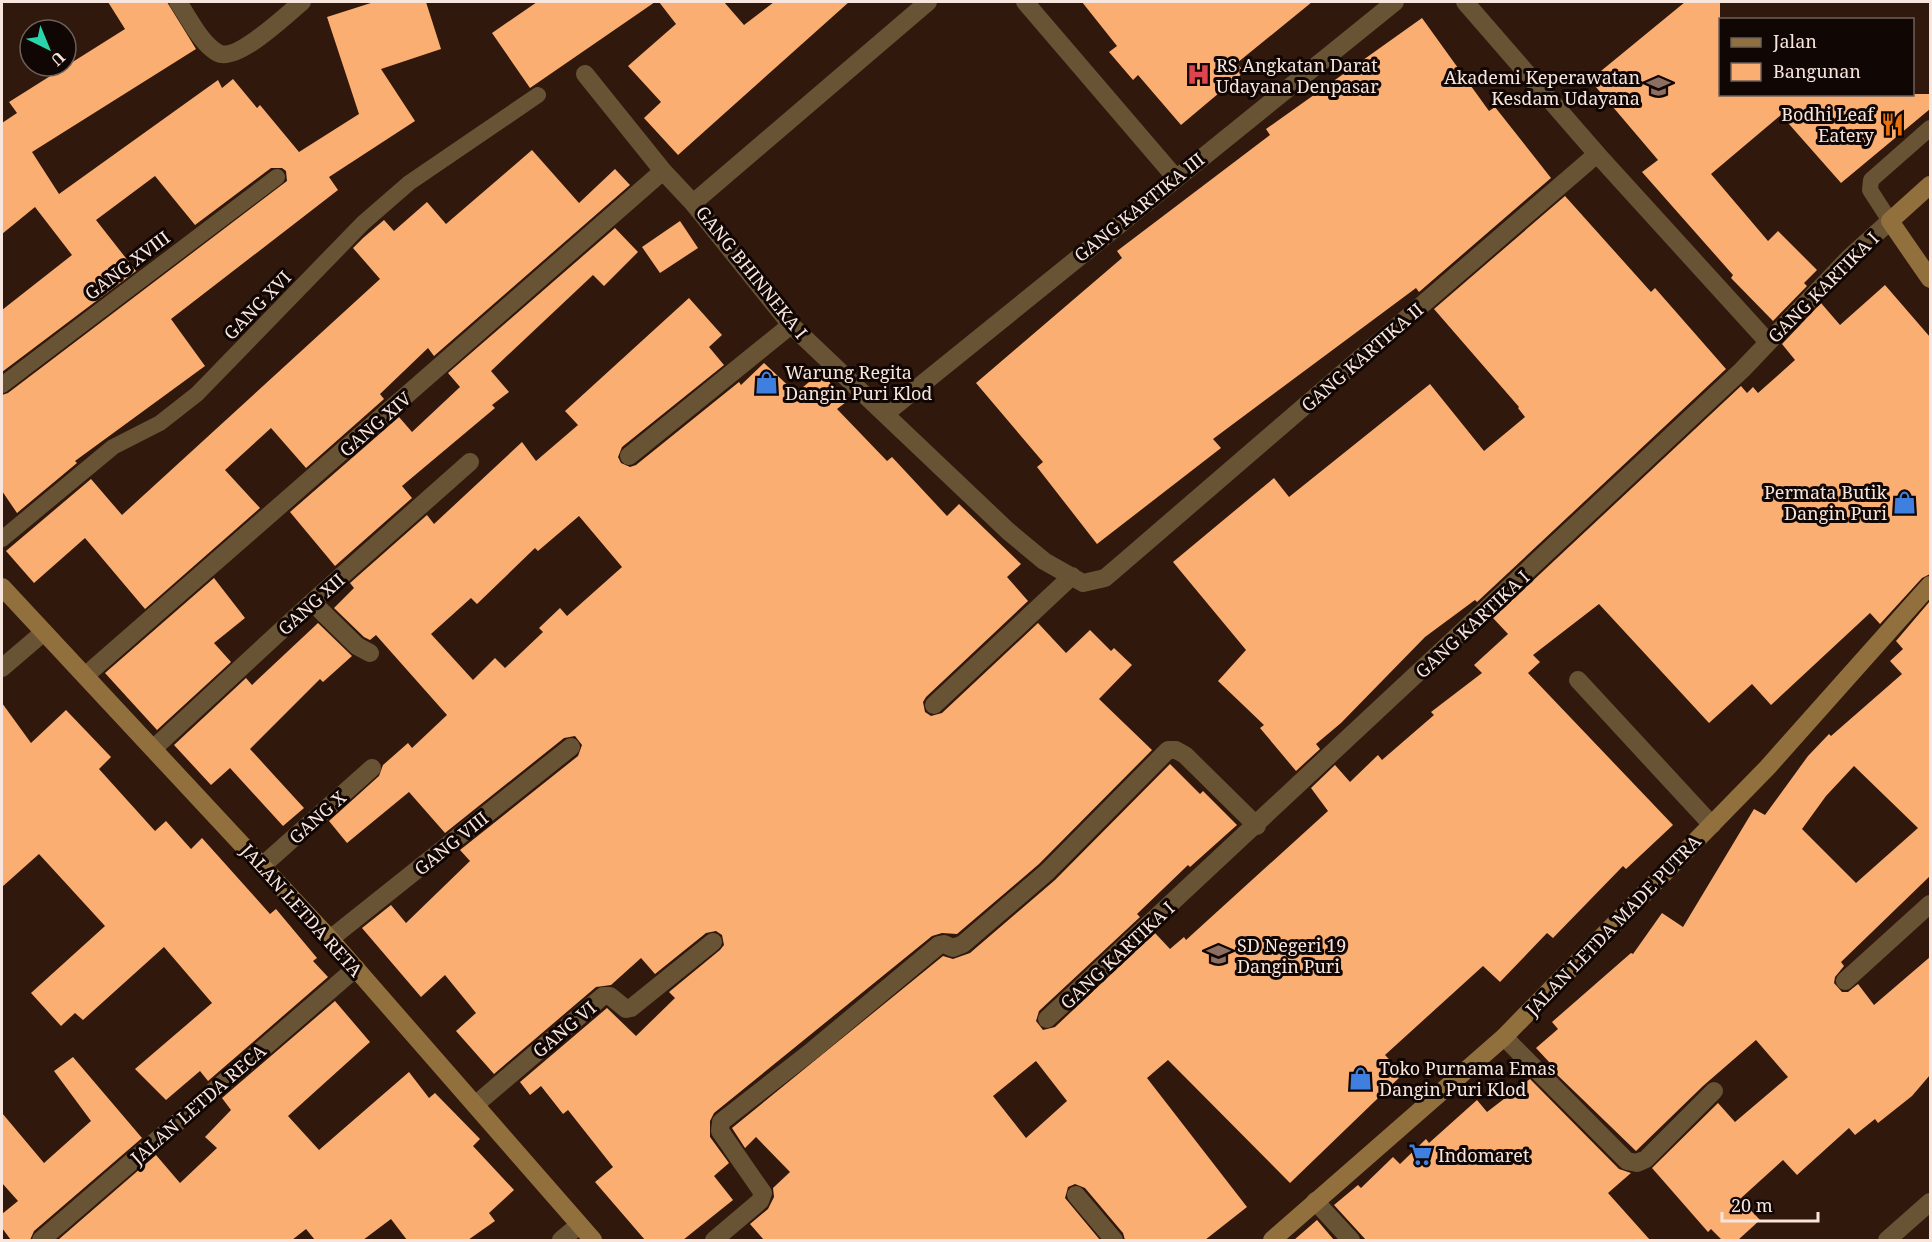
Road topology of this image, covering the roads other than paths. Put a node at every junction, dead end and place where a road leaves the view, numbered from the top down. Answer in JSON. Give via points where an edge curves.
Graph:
{"nodes":[{"id":1,"x":178,"y":2,"type":"edge"},
{"id":2,"x":302,"y":2,"type":"edge"},
{"id":3,"x":928,"y":2,"type":"edge"},
{"id":4,"x":1025,"y":2,"type":"edge"},
{"id":5,"x":1395,"y":2,"type":"edge"},
{"id":6,"x":1465,"y":2,"type":"edge"},
{"id":7,"x":585,"y":74,"type":"dead end"},
{"id":8,"x":538,"y":95,"type":"dead end"},
{"id":9,"x":1930,"y":128,"type":"edge"},
{"id":10,"x":1597,"y":154,"type":"junction"},
{"id":11,"x":663,"y":171,"type":"junction"},
{"id":12,"x":277,"y":177,"type":"dead end"},
{"id":13,"x":1175,"y":177,"type":"junction"},
{"id":14,"x":1930,"y":185,"type":"edge"},
{"id":15,"x":693,"y":203,"type":"junction"},
{"id":16,"x":1890,"y":221,"type":"junction"},
{"id":17,"x":1930,"y":279,"type":"edge"},
{"id":18,"x":791,"y":325,"type":"junction"},
{"id":19,"x":1768,"y":342,"type":"junction"},
{"id":20,"x":2,"y":385,"type":"edge"},
{"id":21,"x":885,"y":414,"type":"junction"},
{"id":22,"x":629,"y":456,"type":"dead end"},
{"id":23,"x":470,"y":462,"type":"dead end"},
{"id":24,"x":2,"y":539,"type":"edge"},
{"id":25,"x":1126,"y":560,"type":"joint"},
{"id":26,"x":1072,"y":576,"type":"junction"},
{"id":27,"x":1930,"y":585,"type":"edge"},
{"id":28,"x":2,"y":587,"type":"edge"},
{"id":29,"x":312,"y":602,"type":"junction"},
{"id":30,"x":44,"y":632,"type":"junction"},
{"id":31,"x":370,"y":653,"type":"dead end"},
{"id":32,"x":2,"y":668,"type":"edge"},
{"id":33,"x":86,"y":675,"type":"junction"},
{"id":34,"x":1578,"y":680,"type":"dead end"},
{"id":35,"x":934,"y":705,"type":"dead end"},
{"id":36,"x":571,"y":747,"type":"dead end"},
{"id":37,"x":154,"y":748,"type":"junction"},
{"id":38,"x":372,"y":768,"type":"dead end"},
{"id":39,"x":1712,"y":825,"type":"junction"},
{"id":40,"x":1257,"y":826,"type":"junction"},
{"id":41,"x":262,"y":866,"type":"junction"},
{"id":42,"x":1930,"y":904,"type":"edge"},
{"id":43,"x":330,"y":939,"type":"junction"},
{"id":44,"x":713,"y":942,"type":"dead end"},
{"id":45,"x":356,"y":968,"type":"junction"},
{"id":46,"x":1845,"y":981,"type":"dead end"},
{"id":47,"x":1047,"y":1019,"type":"dead end"},
{"id":48,"x":1504,"y":1037,"type":"junction"},
{"id":49,"x":1714,"y":1091,"type":"dead end"},
{"id":50,"x":475,"y":1105,"type":"junction"},
{"id":51,"x":1076,"y":1195,"type":"dead end"},
{"id":52,"x":1315,"y":1201,"type":"junction"},
{"id":53,"x":1930,"y":1202,"type":"edge"},
{"id":54,"x":579,"y":1225,"type":"junction"},
{"id":55,"x":41,"y":1240,"type":"edge"},
{"id":56,"x":561,"y":1240,"type":"edge"},
{"id":57,"x":593,"y":1240,"type":"edge"},
{"id":58,"x":714,"y":1240,"type":"edge"},
{"id":59,"x":1114,"y":1240,"type":"edge"},
{"id":60,"x":1272,"y":1240,"type":"edge"},
{"id":61,"x":1351,"y":1240,"type":"edge"},
{"id":62,"x":1887,"y":1240,"type":"edge"}],
"edges":[{"from":1,"to":2,"type":"street","via":[[207,43],[224,56],[243,49]]},
{"from":3,"to":15,"type":"street","name":"GANG BHINNEKA I"},
{"from":4,"to":13,"type":"street"},
{"from":5,"to":13,"type":"street","name":"GANG KARTIKA III"},
{"from":6,"to":10,"type":"street"},
{"from":7,"to":11,"type":"street"},
{"from":8,"to":24,"type":"lane","name":"GANG XVI","via":[[409,183],[363,223],[197,394],[159,423],[113,447]]},
{"from":9,"to":16,"type":"lane","via":[[1872,180],[1870,190]]},
{"from":10,"to":19,"type":"street"},
{"from":10,"to":25,"type":"street","name":"GANG KARTIKA II"},
{"from":11,"to":15,"type":"street"},
{"from":11,"to":33,"type":"street","name":"GANG XIV"},
{"from":12,"to":20,"type":"lane","name":"GANG XVIII"},
{"from":13,"to":21,"type":"street","name":"GANG KARTIKA III"},
{"from":14,"to":16,"type":"street"},
{"from":15,"to":18,"type":"street","name":"GANG BHINNEKA I"},
{"from":16,"to":17,"type":"street"},
{"from":16,"to":19,"type":"street","name":"GANG KARTIKA I"},
{"from":18,"to":21,"type":"street","name":"GANG BHINNEKA I"},
{"from":18,"to":22,"type":"street"},
{"from":19,"to":40,"type":"street","name":"GANG KARTIKA I"},
{"from":21,"to":26,"type":"street","name":"GANG BHINNEKA I","via":[[1008,531],[1044,561]]},
{"from":23,"to":29,"type":"street","name":"GANG XII"},
{"from":25,"to":26,"type":"street","name":"GANG BHINNEKA I","via":[[1105,578],[1083,583]]},
{"from":26,"to":35,"type":"street"},
{"from":27,"to":39,"type":"street","name":"JALAN LETDA MADE PUTRA","via":[[1810,722]]},
{"from":28,"to":30,"type":"street","name":"JALAN LETDA RETA"},
{"from":29,"to":31,"type":"street","via":[[357,646]]},
{"from":29,"to":37,"type":"street","name":"GANG XII"},
{"from":30,"to":32,"type":"street"},
{"from":30,"to":33,"type":"street","name":"JALAN LETDA RETA"},
{"from":33,"to":37,"type":"street","name":"JALAN LETDA RETA"},
{"from":34,"to":39,"type":"street"},
{"from":36,"to":43,"type":"street","name":"GANG VIII"},
{"from":37,"to":41,"type":"street","name":"JALAN LETDA RETA"},
{"from":38,"to":41,"type":"street","name":"GANG X"},
{"from":39,"to":48,"type":"street","name":"JALAN LETDA MADE PUTRA"},
{"from":40,"to":47,"type":"street","name":"GANG KARTIKA I"},
{"from":40,"to":58,"type":"street","via":[[1185,755],[1168,750],[1047,872],[963,944],[953,948],[939,945],[721,1122],[720,1131],[763,1193],[760,1201]]},
{"from":41,"to":43,"type":"street","name":"JALAN LETDA RETA"},
{"from":42,"to":46,"type":"street"},
{"from":43,"to":45,"type":"street","name":"JALAN LETDA RETA"},
{"from":44,"to":50,"type":"street","name":"GANG VI","via":[[626,1010],[610,996],[603,996]]},
{"from":45,"to":50,"type":"street","name":"JALAN LETDA RETA"},
{"from":45,"to":55,"type":"street","name":"JALAN LETDA RECA"},
{"from":48,"to":49,"type":"street","via":[[1628,1161],[1646,1159]]},
{"from":48,"to":52,"type":"street","name":"JALAN LETDA MADE PUTRA"},
{"from":50,"to":54,"type":"street","name":"JALAN LETDA RETA"},
{"from":51,"to":59,"type":"street"},
{"from":52,"to":60,"type":"street","name":"JALAN LETDA MADE PUTRA"},
{"from":52,"to":61,"type":"street"},
{"from":53,"to":62,"type":"street"},
{"from":54,"to":56,"type":"street"},
{"from":54,"to":57,"type":"street","name":"JALAN LETDA RETA"}]}
